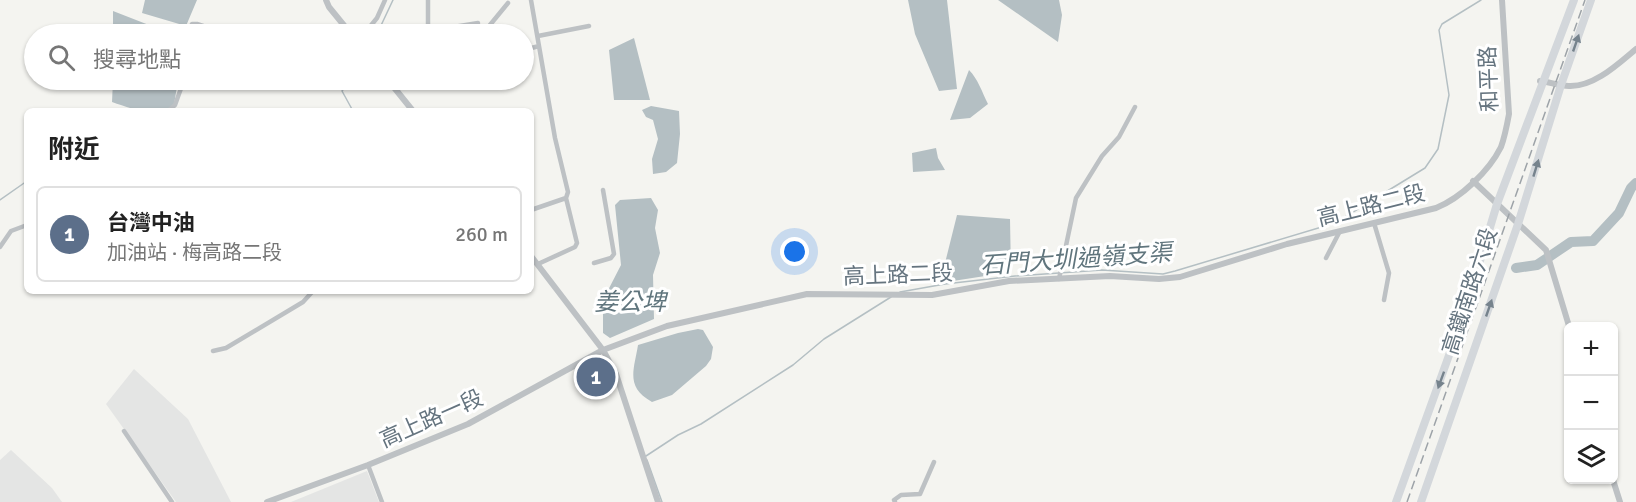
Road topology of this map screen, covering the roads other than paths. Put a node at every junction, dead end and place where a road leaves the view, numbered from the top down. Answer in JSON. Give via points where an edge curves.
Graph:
{"nodes":[{"id":1,"x":326,"y":0,"type":"edge"},
{"id":2,"x":385,"y":0,"type":"edge"},
{"id":3,"x":428,"y":0,"type":"edge"},
{"id":4,"x":531,"y":0,"type":"edge"},
{"id":5,"x":1502,"y":0,"type":"edge"},
{"id":6,"x":1574,"y":0,"type":"edge"},
{"id":7,"x":1591,"y":0,"type":"edge"},
{"id":8,"x":508,"y":3,"type":"dead end"},
{"id":9,"x":478,"y":22,"type":"dead end"},
{"id":10,"x":343,"y":24,"type":"edge"},
{"id":11,"x":372,"y":24,"type":"edge"},
{"id":12,"x":429,"y":24,"type":"edge"},
{"id":13,"x":469,"y":24,"type":"edge"},
{"id":14,"x":491,"y":24,"type":"edge"},
{"id":15,"x":589,"y":26,"type":"dead end"},
{"id":16,"x":538,"y":36,"type":"junction"},
{"id":17,"x":539,"y":46,"type":"junction"},
{"id":18,"x":534,"y":47,"type":"edge"},
{"id":19,"x":1636,"y":49,"type":"edge"},
{"id":20,"x":1542,"y":81,"type":"junction"},
{"id":21,"x":1561,"y":85,"type":"junction"},
{"id":22,"x":180,"y":90,"type":"edge"},
{"id":23,"x":398,"y":90,"type":"edge"},
{"id":24,"x":1135,"y":107,"type":"dead end"},
{"id":25,"x":172,"y":108,"type":"edge"},
{"id":26,"x":411,"y":108,"type":"edge"},
{"id":27,"x":1473,"y":181,"type":"junction"},
{"id":28,"x":603,"y":190,"type":"dead end"},
{"id":29,"x":566,"y":198,"type":"junction"},
{"id":30,"x":1497,"y":204,"type":"junction"},
{"id":31,"x":534,"y":209,"type":"edge"},
{"id":32,"x":1374,"y":224,"type":"junction"},
{"id":33,"x":1518,"y":224,"type":"junction"},
{"id":34,"x":24,"y":226,"type":"edge"},
{"id":35,"x":1340,"y":231,"type":"junction"},
{"id":36,"x":0,"y":247,"type":"edge"},
{"id":37,"x":1326,"y":258,"type":"dead end"},
{"id":38,"x":534,"y":259,"type":"edge"},
{"id":39,"x":594,"y":263,"type":"dead end"},
{"id":40,"x":538,"y":264,"type":"junction"},
{"id":41,"x":1059,"y":278,"type":"junction"},
{"id":42,"x":310,"y":294,"type":"edge"},
{"id":43,"x":1384,"y":300,"type":"dead end"},
{"id":44,"x":1568,"y":322,"type":"edge"},
{"id":45,"x":603,"y":350,"type":"junction"},
{"id":46,"x":213,"y":351,"type":"dead end"},
{"id":47,"x":124,"y":431,"type":"dead end"},
{"id":48,"x":934,"y":462,"type":"dead end"},
{"id":49,"x":368,"y":465,"type":"junction"},
{"id":50,"x":1614,"y":484,"type":"edge"},
{"id":51,"x":172,"y":502,"type":"edge"},
{"id":52,"x":267,"y":502,"type":"edge"},
{"id":53,"x":382,"y":502,"type":"edge"},
{"id":54,"x":658,"y":502,"type":"edge"},
{"id":55,"x":895,"y":502,"type":"edge"},
{"id":56,"x":1396,"y":502,"type":"edge"},
{"id":57,"x":1421,"y":502,"type":"edge"},
{"id":58,"x":1620,"y":502,"type":"edge"}],
"edges":[{"from":1,"to":10,"type":"street"},
{"from":2,"to":11,"type":"street"},
{"from":3,"to":12,"type":"street"},
{"from":4,"to":16,"type":"street"},
{"from":5,"to":27,"type":"street","name":"和平路","via":[[1509,114],[1501,146]]},
{"from":6,"to":20,"type":"main road","name":"高鐵南路六段"},
{"from":21,"to":7,"type":"main road","name":"高鐵南路六段","one_way":true},
{"from":8,"to":14,"type":"street"},
{"from":9,"to":13,"type":"street"},
{"from":15,"to":16,"type":"street"},
{"from":16,"to":17,"type":"street"},
{"from":17,"to":18,"type":"street"},
{"from":17,"to":29,"type":"street","via":[[568,192]]},
{"from":19,"to":21,"type":"street","via":[[1587,83]]},
{"from":20,"to":21,"type":"street"},
{"from":20,"to":30,"type":"main road","name":"高鐵南路六段"},
{"from":33,"to":21,"type":"main road","name":"高鐵南路六段","one_way":true},
{"from":22,"to":25,"type":"street"},
{"from":23,"to":26,"type":"street"},
{"from":24,"to":41,"type":"street","via":[[1076,198]]},
{"from":27,"to":30,"type":"street"},
{"from":27,"to":32,"type":"street","name":"高上路二段","via":[[1451,202]]},
{"from":28,"to":39,"type":"street","via":[[614,254]]},
{"from":29,"to":31,"type":"street"},
{"from":29,"to":40,"type":"street","via":[[578,243]]},
{"from":30,"to":33,"type":"street"},
{"from":30,"to":56,"type":"main road","name":"高鐵南路六段","one_way":true,"via":[[1462,320]]},
{"from":32,"to":35,"type":"street","name":"高上路二段"},
{"from":32,"to":43,"type":"street","via":[[1389,273]]},
{"from":33,"to":44,"type":"street","via":[[1546,250]]},
{"from":57,"to":33,"type":"main road","name":"高鐵南路六段","one_way":true},
{"from":34,"to":36,"type":"street","via":[[11,231]]},
{"from":35,"to":37,"type":"street"},
{"from":35,"to":41,"type":"street","name":"高上路二段","via":[[1180,277]]},
{"from":38,"to":40,"type":"street"},
{"from":40,"to":45,"type":"street"},
{"from":41,"to":45,"type":"street","name":"高上路二段","via":[[1009,281],[932,295],[807,294],[667,326]]},
{"from":42,"to":46,"type":"street","via":[[226,348]]},
{"from":45,"to":49,"type":"street","name":"高上路一段","via":[[468,424]]},
{"from":45,"to":54,"type":"street","via":[[616,374]]},
{"from":47,"to":51,"type":"street"},
{"from":48,"to":55,"type":"street","via":[[920,494],[901,495]]},
{"from":49,"to":52,"type":"street","name":"高上路一段"},
{"from":49,"to":53,"type":"street"},
{"from":50,"to":58,"type":"street"}]}
